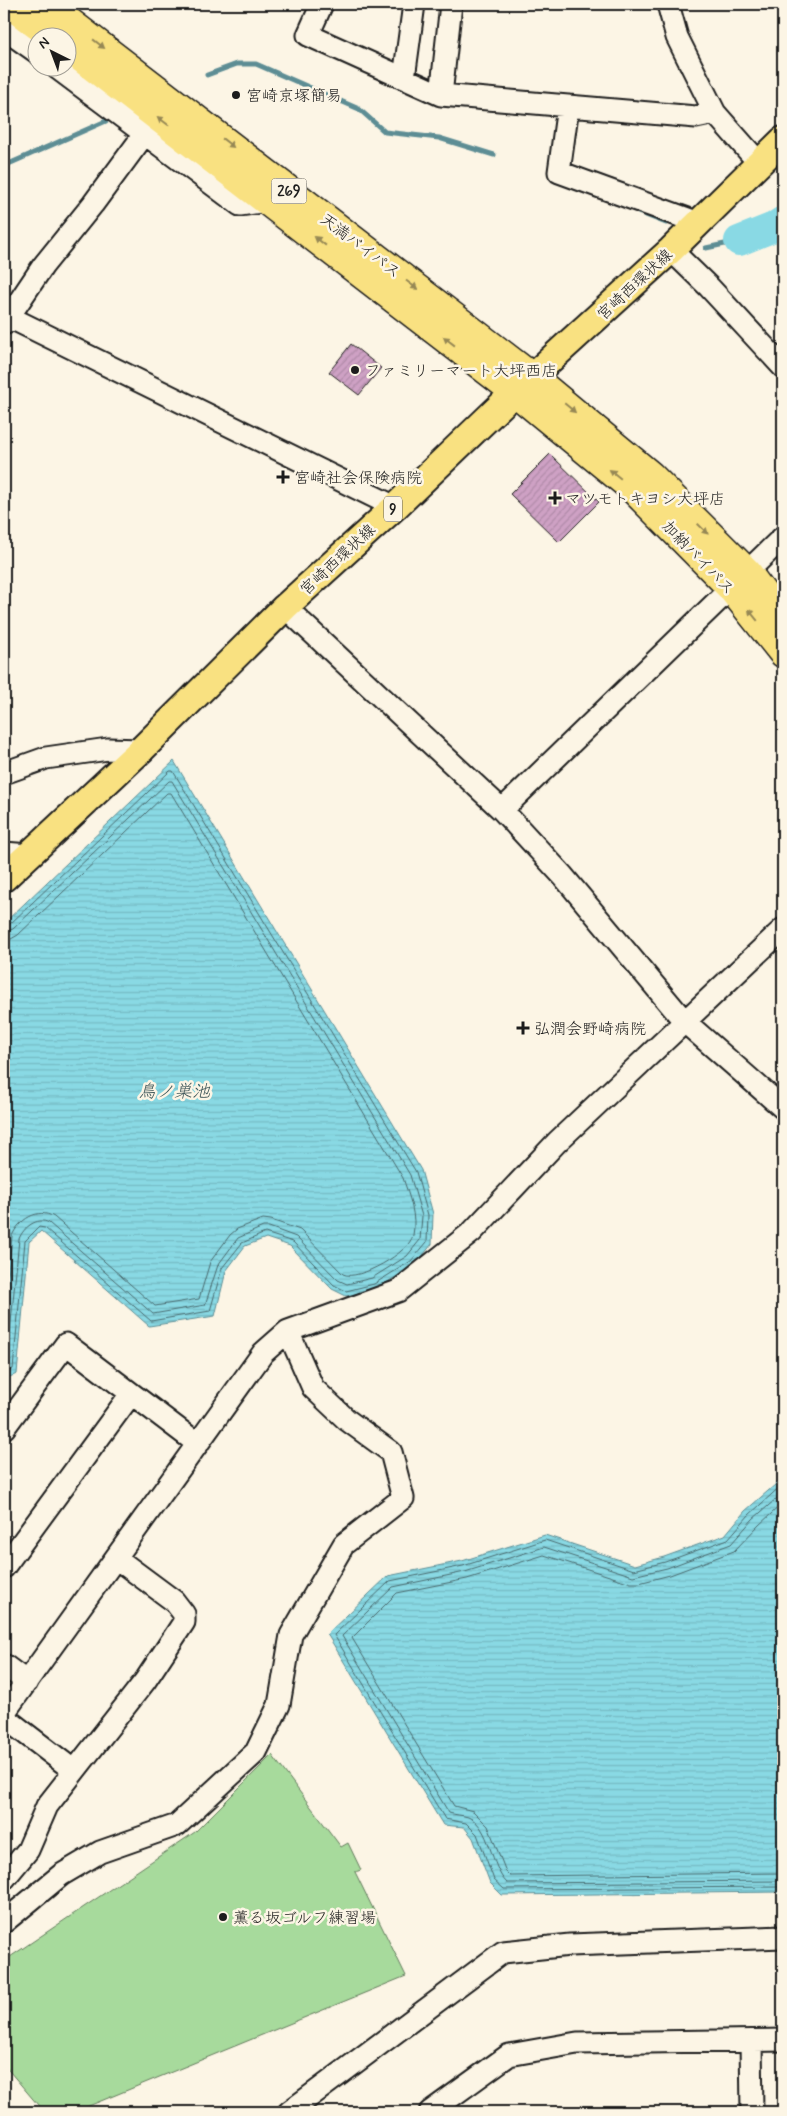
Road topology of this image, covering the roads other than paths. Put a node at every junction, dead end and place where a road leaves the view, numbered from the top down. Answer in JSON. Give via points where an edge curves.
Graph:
{"nodes":[{"id":1,"x":9,"y":4,"type":"edge"},
{"id":2,"x":46,"y":4,"type":"edge"},
{"id":3,"x":322,"y":4,"type":"edge"},
{"id":4,"x":414,"y":4,"type":"edge"},
{"id":5,"x":451,"y":4,"type":"edge"},
{"id":6,"x":668,"y":4,"type":"edge"},
{"id":7,"x":41,"y":28,"type":"edge"},
{"id":8,"x":4,"y":29,"type":"edge"},
{"id":9,"x":28,"y":46,"type":"edge"},
{"id":10,"x":78,"y":56,"type":"edge"},
{"id":11,"x":71,"y":78,"type":"edge"},
{"id":12,"x":404,"y":78,"type":"junction"},
{"id":13,"x":440,"y":95,"type":"junction"},
{"id":14,"x":568,"y":106,"type":"junction"},
{"id":15,"x":716,"y":113,"type":"junction"},
{"id":16,"x":146,"y":132,"type":"junction"},
{"id":17,"x":783,"y":140,"type":"edge"},
{"id":18,"x":759,"y":163,"type":"junction"},
{"id":19,"x":268,"y":201,"type":"junction"},
{"id":20,"x":699,"y":223,"type":"junction"},
{"id":21,"x":671,"y":250,"type":"junction"},
{"id":22,"x":6,"y":318,"type":"edge"},
{"id":23,"x":783,"y":367,"type":"edge"},
{"id":24,"x":524,"y":384,"type":"junction"},
{"id":25,"x":395,"y":507,"type":"junction"},
{"id":26,"x":783,"y":536,"type":"edge"},
{"id":27,"x":739,"y":580,"type":"junction"},
{"id":28,"x":285,"y":607,"type":"junction"},
{"id":29,"x":783,"y":620,"type":"edge"},
{"id":30,"x":783,"y":653,"type":"edge"},
{"id":31,"x":141,"y":750,"type":"junction"},
{"id":32,"x":4,"y":773,"type":"edge"},
{"id":33,"x":502,"y":810,"type":"junction"},
{"id":34,"x":4,"y":853,"type":"edge"},
{"id":35,"x":29,"y":855,"type":"junction"},
{"id":36,"x":4,"y":878,"type":"edge"},
{"id":37,"x":783,"y":929,"type":"edge"},
{"id":38,"x":685,"y":1022,"type":"junction"},
{"id":39,"x":783,"y":1108,"type":"edge"},
{"id":40,"x":288,"y":1331,"type":"junction"},
{"id":41,"x":131,"y":1394,"type":"junction"},
{"id":42,"x":4,"y":1428,"type":"edge"},
{"id":43,"x":198,"y":1444,"type":"junction"},
{"id":44,"x":116,"y":1558,"type":"junction"},
{"id":45,"x":4,"y":1567,"type":"edge"},
{"id":46,"x":4,"y":1665,"type":"edge"},
{"id":47,"x":27,"y":1682,"type":"junction"},
{"id":48,"x":4,"y":1713,"type":"edge"},
{"id":49,"x":4,"y":1717,"type":"edge"},
{"id":50,"x":73,"y":1770,"type":"junction"},
{"id":51,"x":4,"y":1879,"type":"edge"},
{"id":52,"x":7,"y":1913,"type":"edge"},
{"id":53,"x":783,"y":1937,"type":"edge"},
{"id":54,"x":751,"y":2040,"type":"junction"},
{"id":55,"x":783,"y":2040,"type":"edge"},
{"id":56,"x":289,"y":2112,"type":"edge"},
{"id":57,"x":430,"y":2112,"type":"edge"},
{"id":58,"x":752,"y":2112,"type":"edge"}],
"edges":[{"from":1,"to":7,"type":"highway"},
{"from":2,"to":24,"type":"highway","name":"天満バイパス","number":"269","one_way":true},
{"from":3,"to":12,"type":"street","via":[[308,35]]},
{"from":4,"to":12,"type":"street"},
{"from":5,"to":13,"type":"street"},
{"from":6,"to":15,"type":"street","via":[[677,37]]},
{"from":8,"to":9,"type":"street"},
{"from":19,"to":10,"type":"highway","name":"天満バイパス","number":"269","one_way":true},
{"from":11,"to":16,"type":"street"},
{"from":12,"to":13,"type":"street"},
{"from":13,"to":14,"type":"street"},
{"from":14,"to":15,"type":"street","via":[[696,117]]},
{"from":14,"to":20,"type":"street","via":[[560,172]]},
{"from":15,"to":18,"type":"street"},
{"from":16,"to":19,"type":"street","via":[[240,205]]},
{"from":16,"to":22,"type":"street","via":[[42,266]]},
{"from":17,"to":18,"type":"main road","name":"宮崎西環状線","number":"9"},
{"from":18,"to":20,"type":"main road","name":"宮崎西環状線","number":"9"},
{"from":24,"to":19,"type":"highway","name":"天満バイパス","number":"269","one_way":true},
{"from":20,"to":21,"type":"main road","name":"宮崎西環状線","number":"9"},
{"from":21,"to":23,"type":"street"},
{"from":21,"to":24,"type":"main road","name":"宮崎西環状線","number":"9"},
{"from":22,"to":25,"type":"street"},
{"from":24,"to":25,"type":"main road","name":"宮崎西環状線","number":"9"},
{"from":24,"to":27,"type":"highway","name":"加納バイパス","number":"269","via":[[650,475]]},
{"from":25,"to":28,"type":"main road","name":"宮崎西環状線","number":"9"},
{"from":26,"to":27,"type":"street"},
{"from":27,"to":29,"type":"highway","name":"加納バイパス","number":"269"},
{"from":30,"to":27,"type":"highway","name":"加納バイパス","number":"269","one_way":true},
{"from":27,"to":33,"type":"street"},
{"from":28,"to":31,"type":"main road","name":"宮崎西環状線","number":"9"},
{"from":28,"to":33,"type":"street"},
{"from":31,"to":32,"type":"street","via":[[108,749],[46,758]]},
{"from":31,"to":35,"type":"main road","name":"宮崎西環状線","number":"9"},
{"from":33,"to":38,"type":"street","via":[[563,876]]},
{"from":34,"to":35,"type":"street"},
{"from":35,"to":36,"type":"main road","name":"宮崎西環状線","number":"9"},
{"from":37,"to":38,"type":"street"},
{"from":38,"to":39,"type":"street"},
{"from":38,"to":40,"type":"street","via":[[557,1142],[472,1232],[398,1291]]},
{"from":40,"to":43,"type":"street","via":[[263,1353]]},
{"from":40,"to":52,"type":"street","via":[[313,1388],[347,1420],[391,1452],[402,1498],[344,1544],[291,1635],[279,1705],[256,1752],[177,1825],[100,1852]]},
{"from":41,"to":42,"type":"street","via":[[66,1344]]},
{"from":41,"to":43,"type":"street"},
{"from":41,"to":45,"type":"street"},
{"from":43,"to":44,"type":"street"},
{"from":44,"to":47,"type":"street"},
{"from":44,"to":50,"type":"street","via":[[174,1601],[184,1614],[184,1622],[145,1681]]},
{"from":46,"to":47,"type":"street"},
{"from":47,"to":48,"type":"street"},
{"from":49,"to":50,"type":"street"},
{"from":50,"to":51,"type":"street","via":[[47,1806],[28,1850]]},
{"from":53,"to":56,"type":"street","via":[[570,1945],[503,1952]]},
{"from":54,"to":55,"type":"street"},
{"from":54,"to":57,"type":"street","via":[[577,2043],[509,2055]]},
{"from":54,"to":58,"type":"street"}]}
